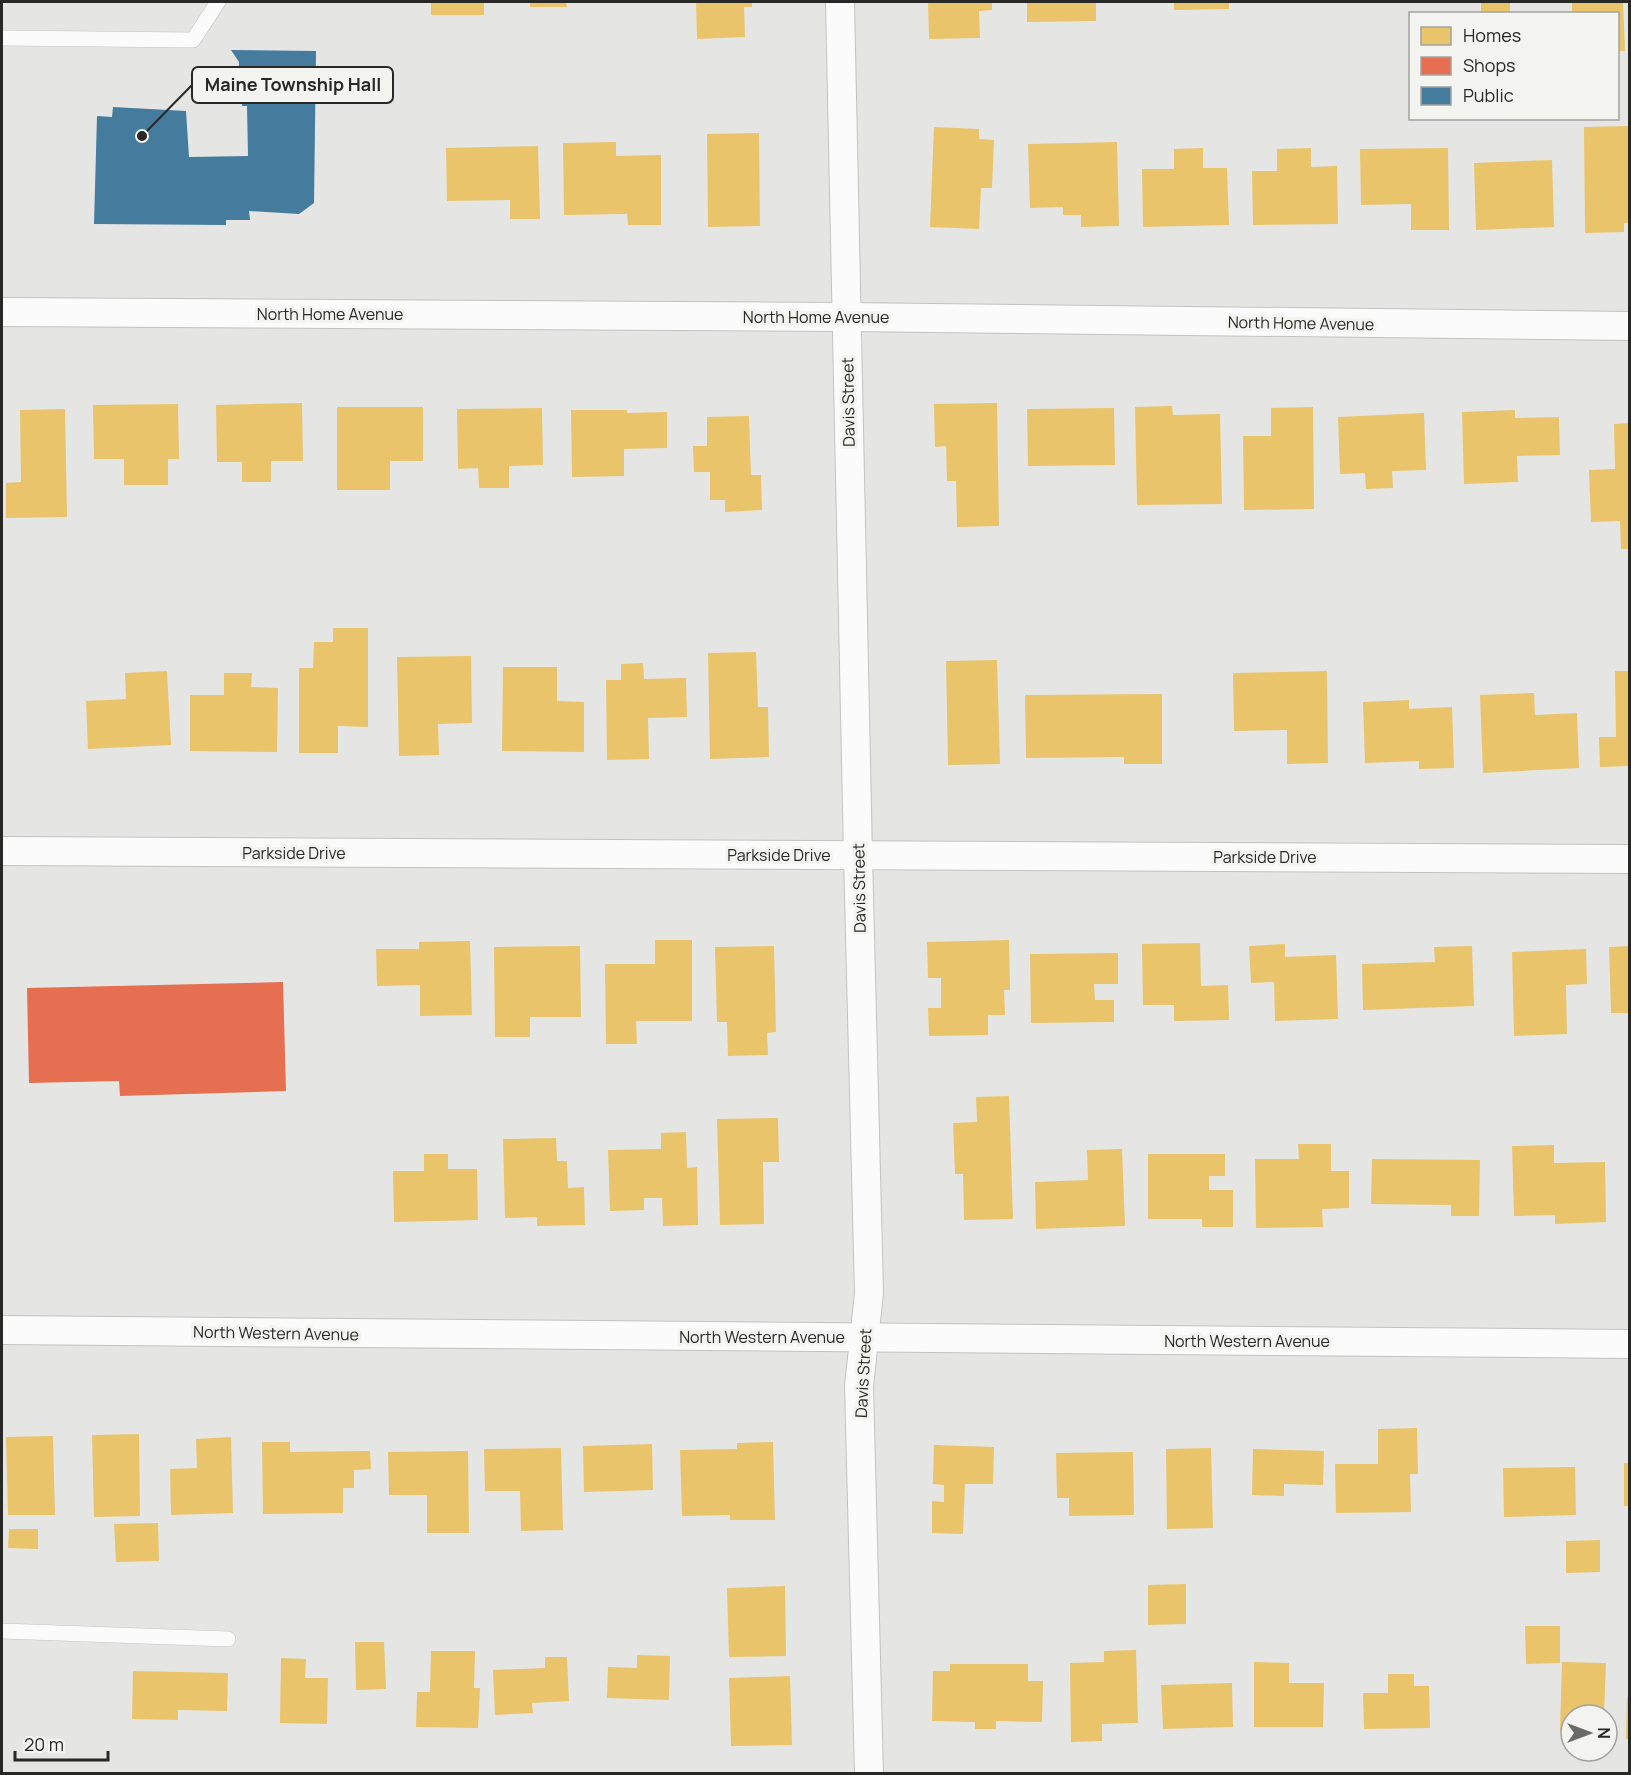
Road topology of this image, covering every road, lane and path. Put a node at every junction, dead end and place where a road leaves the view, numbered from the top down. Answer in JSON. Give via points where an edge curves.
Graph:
{"nodes":[{"id":1,"x":218,"y":2,"type":"edge"},
{"id":2,"x":840,"y":2,"type":"edge"},
{"id":3,"x":2,"y":38,"type":"edge"},
{"id":4,"x":2,"y":312,"type":"edge"},
{"id":5,"x":846,"y":317,"type":"junction"},
{"id":6,"x":1629,"y":326,"type":"edge"},
{"id":7,"x":2,"y":851,"type":"edge"},
{"id":8,"x":858,"y":856,"type":"junction"},
{"id":9,"x":1629,"y":859,"type":"edge"},
{"id":10,"x":2,"y":1330,"type":"edge"},
{"id":11,"x":864,"y":1337,"type":"junction"},
{"id":12,"x":1629,"y":1344,"type":"edge"},
{"id":13,"x":2,"y":1631,"type":"edge"},
{"id":14,"x":228,"y":1639,"type":"dead end"},
{"id":15,"x":869,"y":1773,"type":"edge"}],
"edges":[{"from":1,"to":3,"type":"lane","via":[[193,40]]},
{"from":2,"to":5,"type":"street","name":"Davis Street"},
{"from":4,"to":5,"type":"street","name":"North Home Avenue"},
{"from":5,"to":6,"type":"street","name":"North Home Avenue"},
{"from":5,"to":8,"type":"street","name":"Davis Street"},
{"from":7,"to":8,"type":"street","name":"Parkside Drive"},
{"from":8,"to":9,"type":"street","name":"Parkside Drive"},
{"from":8,"to":11,"type":"street","name":"Davis Street","via":[[869,1293]]},
{"from":10,"to":11,"type":"street","name":"North Western Avenue"},
{"from":11,"to":12,"type":"street","name":"North Western Avenue"},
{"from":11,"to":15,"type":"street","name":"Davis Street","via":[[859,1386]]},
{"from":13,"to":14,"type":"lane"}]}
